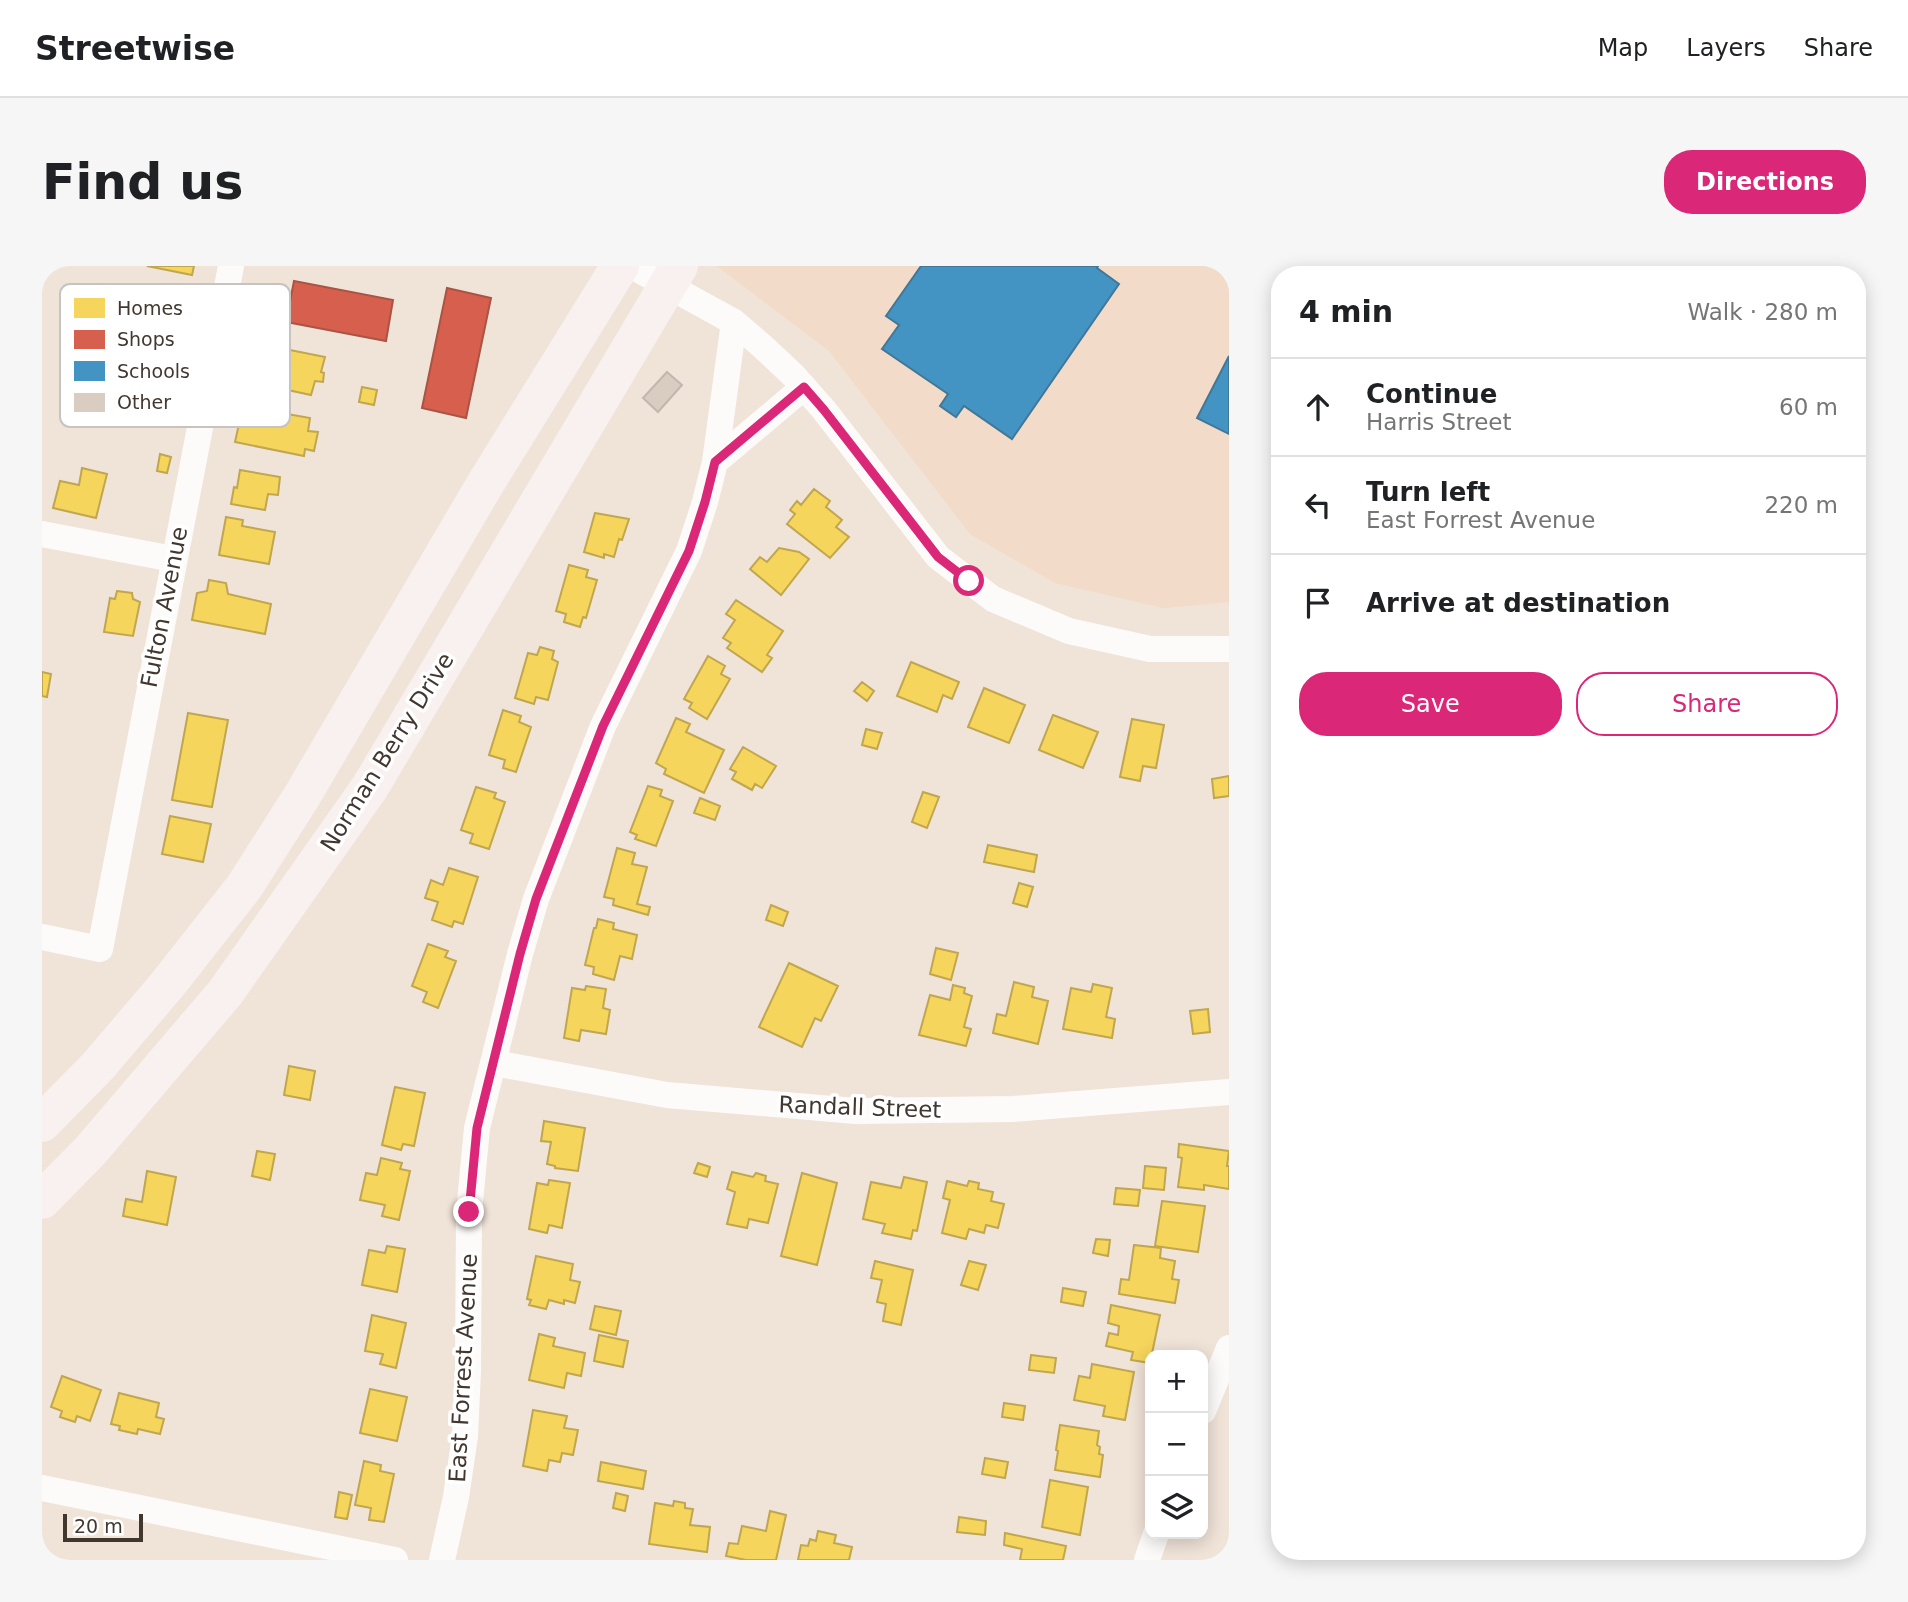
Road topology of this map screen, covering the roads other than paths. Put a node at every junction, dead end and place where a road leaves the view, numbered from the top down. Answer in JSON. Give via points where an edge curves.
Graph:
{"nodes":[{"id":1,"x":231,"y":266,"type":"edge"},
{"id":2,"x":620,"y":266,"type":"edge"},
{"id":3,"x":632,"y":266,"type":"edge"},
{"id":4,"x":673,"y":276,"type":"edge"},
{"id":5,"x":227,"y":284,"type":"edge"},
{"id":6,"x":734,"y":322,"type":"junction"},
{"id":7,"x":804,"y":387,"type":"junction"},
{"id":8,"x":199,"y":427,"type":"edge"},
{"id":9,"x":715,"y":462,"type":"junction"},
{"id":10,"x":42,"y":534,"type":"edge"},
{"id":11,"x":173,"y":559,"type":"junction"},
{"id":12,"x":1229,"y":649,"type":"edge"},
{"id":13,"x":42,"y":937,"type":"edge"},
{"id":14,"x":494,"y":1063,"type":"junction"},
{"id":15,"x":1229,"y":1092,"type":"edge"},
{"id":16,"x":42,"y":1123,"type":"edge"},
{"id":17,"x":42,"y":1200,"type":"edge"},
{"id":18,"x":1229,"y":1348,"type":"edge"},
{"id":19,"x":1208,"y":1399,"type":"edge"},
{"id":20,"x":42,"y":1488,"type":"edge"},
{"id":21,"x":1154,"y":1539,"type":"edge"},
{"id":22,"x":395,"y":1560,"type":"edge"},
{"id":23,"x":442,"y":1560,"type":"edge"},
{"id":24,"x":1147,"y":1560,"type":"edge"}],
"edges":[{"from":1,"to":5,"type":"street","name":"Fulton Avenue"},
{"from":2,"to":16,"type":"main road","via":[[244,887],[159,995]]},
{"from":3,"to":4,"type":"street"},
{"from":4,"to":6,"type":"street"},
{"from":4,"to":17,"type":"main road","name":"Norman Berry Drive","via":[[370,787],[225,993],[91,1150]]},
{"from":6,"to":7,"type":"street"},
{"from":6,"to":9,"type":"street","name":"East Forrest Avenue"},
{"from":7,"to":9,"type":"street"},
{"from":7,"to":12,"type":"street","via":[[938,557],[993,599],[1069,631],[1150,649]]},
{"from":8,"to":11,"type":"street","name":"Fulton Avenue"},
{"from":9,"to":14,"type":"street","name":"East Forrest Avenue","via":[[689,551],[603,726],[536,899]]},
{"from":10,"to":11,"type":"street"},
{"from":11,"to":13,"type":"street","name":"Fulton Avenue","via":[[100,949]]},
{"from":14,"to":15,"type":"street","name":"Randall Street","via":[[667,1095],[856,1111],[1012,1110]]},
{"from":14,"to":23,"type":"street","name":"East Forrest Avenue","via":[[477,1128],[469,1212],[465,1436]]},
{"from":18,"to":19,"type":"street"},
{"from":20,"to":22,"type":"street"},
{"from":21,"to":24,"type":"street"}]}
